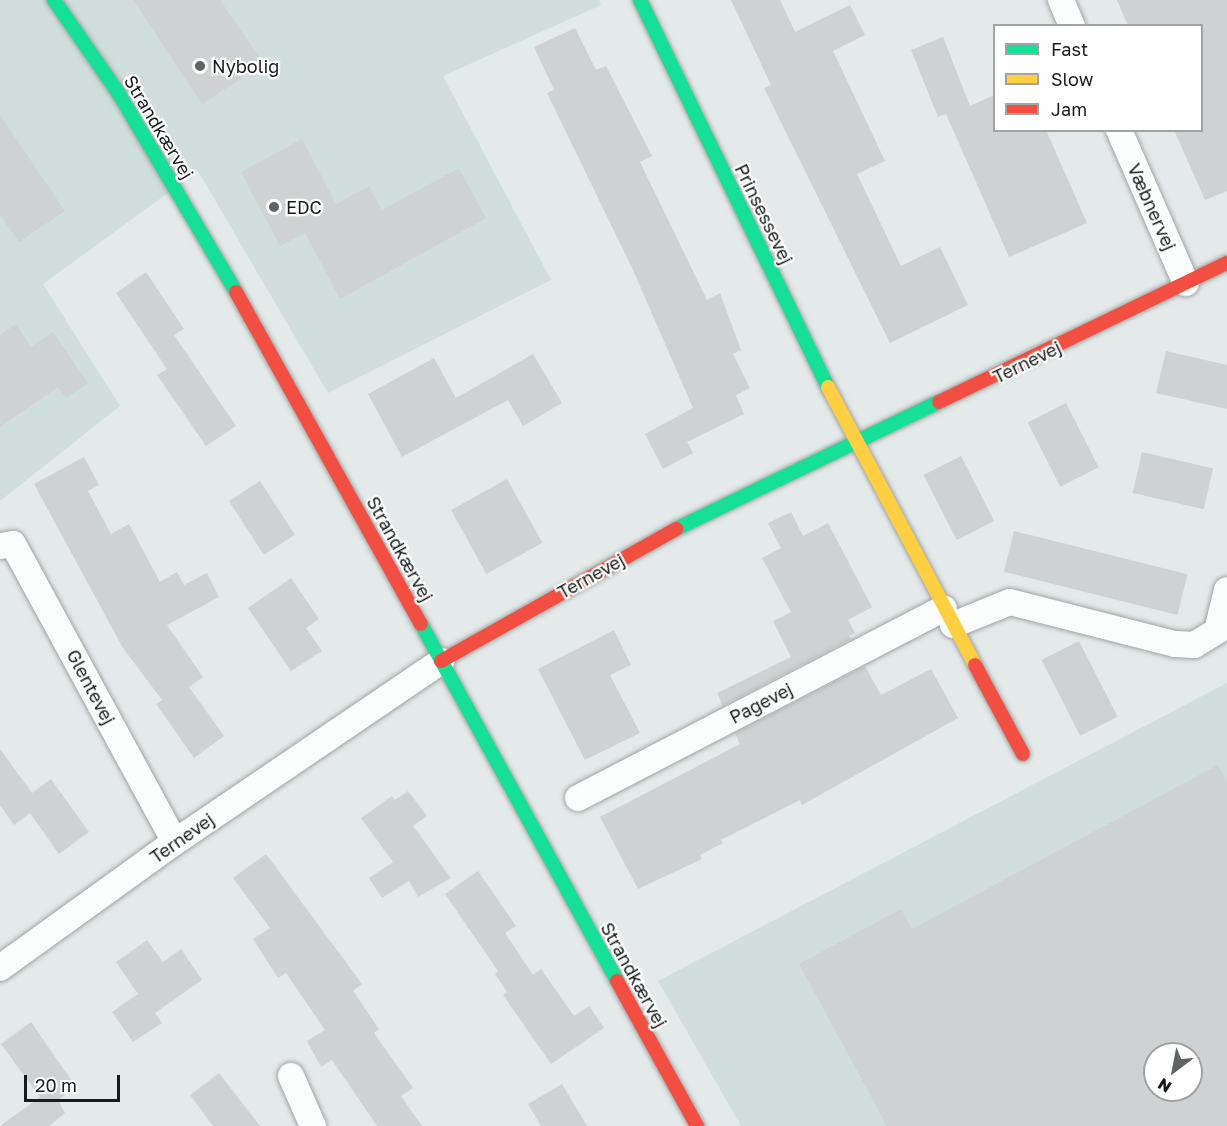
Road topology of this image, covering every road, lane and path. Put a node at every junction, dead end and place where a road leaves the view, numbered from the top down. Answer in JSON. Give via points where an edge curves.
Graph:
{"nodes":[{"id":1,"x":54,"y":0,"type":"edge"},
{"id":2,"x":640,"y":0,"type":"edge"},
{"id":3,"x":1061,"y":0,"type":"edge"},
{"id":4,"x":1071,"y":24,"type":"edge"},
{"id":5,"x":1120,"y":132,"type":"edge"},
{"id":6,"x":1227,"y":263,"type":"edge"},
{"id":7,"x":1186,"y":283,"type":"junction"},
{"id":8,"x":856,"y":444,"type":"junction"},
{"id":9,"x":0,"y":546,"type":"edge"},
{"id":10,"x":1227,"y":590,"type":"edge"},
{"id":11,"x":949,"y":616,"type":"junction"},
{"id":12,"x":441,"y":661,"type":"junction"},
{"id":13,"x":1023,"y":754,"type":"dead end"},
{"id":14,"x":578,"y":798,"type":"dead end"},
{"id":15,"x":175,"y":842,"type":"junction"},
{"id":16,"x":0,"y":968,"type":"edge"},
{"id":17,"x":291,"y":1076,"type":"dead end"},
{"id":18,"x":313,"y":1126,"type":"edge"},
{"id":19,"x":697,"y":1126,"type":"edge"}],
"edges":[{"from":1,"to":12,"type":"street","name":"Strandkærvej","via":[[119,94],[267,344]]},
{"from":2,"to":8,"type":"street","name":"Prinsessevej"},
{"from":3,"to":4,"type":"street"},
{"from":5,"to":7,"type":"street","name":"Væbnervej"},
{"from":6,"to":7,"type":"street","name":"Ternevej"},
{"from":7,"to":8,"type":"street","name":"Ternevej"},
{"from":8,"to":11,"type":"street"},
{"from":8,"to":12,"type":"street","name":"Ternevej","via":[[664,535]]},
{"from":9,"to":15,"type":"street","name":"Glentevej","via":[[13,544]]},
{"from":10,"to":11,"type":"street","name":"Pagevej","via":[[1217,631],[1194,645],[1175,644],[1010,602]]},
{"from":11,"to":13,"type":"street"},
{"from":11,"to":14,"type":"street","name":"Pagevej"},
{"from":12,"to":15,"type":"street","name":"Ternevej"},
{"from":12,"to":19,"type":"street","name":"Strandkærvej"},
{"from":15,"to":16,"type":"street","name":"Ternevej"},
{"from":17,"to":18,"type":"street"}]}
